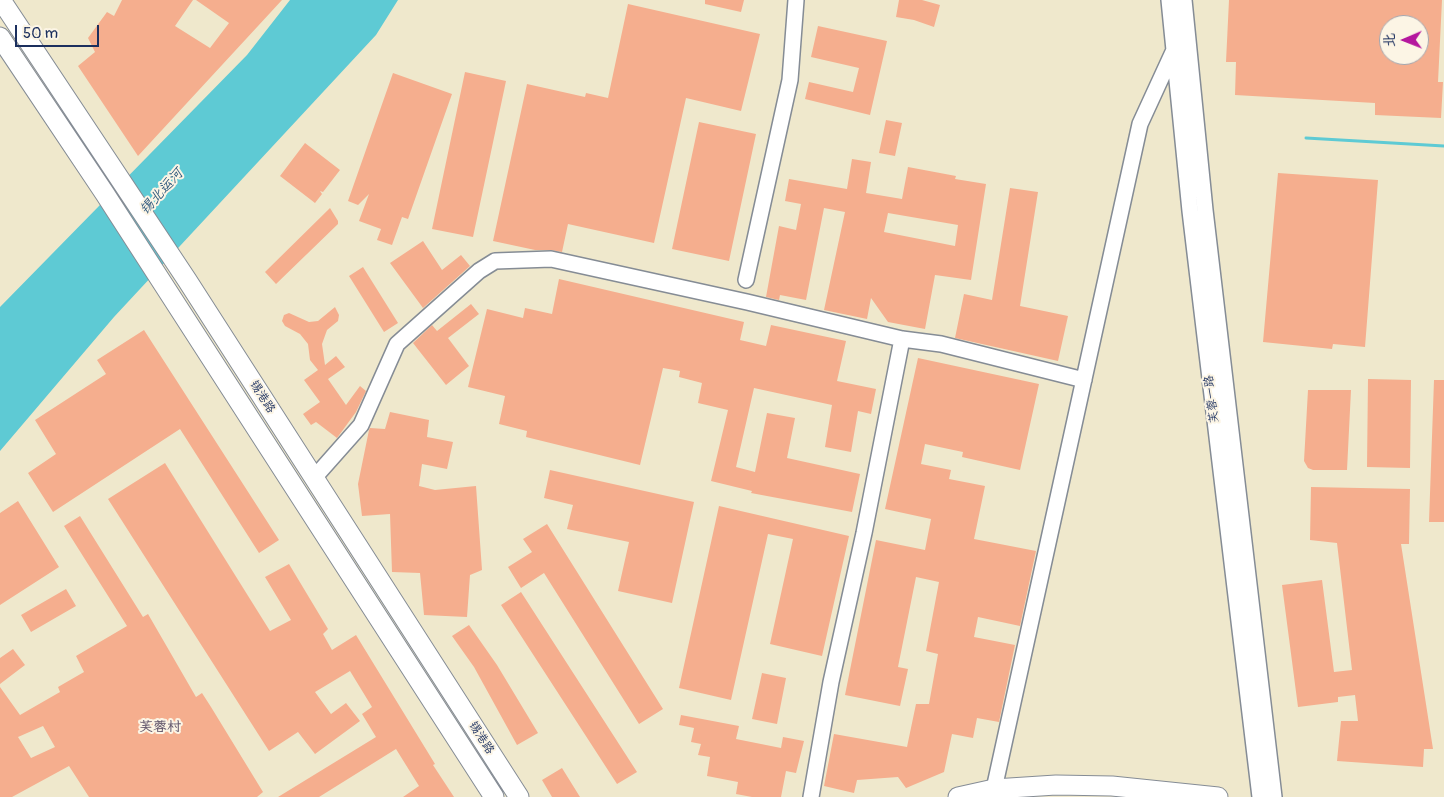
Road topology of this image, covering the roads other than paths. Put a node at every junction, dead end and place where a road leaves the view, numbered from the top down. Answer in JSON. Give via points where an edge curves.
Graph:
{"nodes":[{"id":1,"x":1,"y":0,"type":"edge"},
{"id":2,"x":796,"y":0,"type":"edge"},
{"id":3,"x":1169,"y":0,"type":"edge"},
{"id":4,"x":1184,"y":0,"type":"edge"},
{"id":5,"x":1186,"y":24,"type":"junction"},
{"id":6,"x":0,"y":37,"type":"edge"},
{"id":7,"x":746,"y":280,"type":"dead end"},
{"id":8,"x":902,"y":339,"type":"junction"},
{"id":9,"x":1084,"y":380,"type":"junction"},
{"id":10,"x":314,"y":478,"type":"junction"},
{"id":11,"x":994,"y":789,"type":"junction"},
{"id":12,"x":489,"y":795,"type":"edge"},
{"id":13,"x":519,"y":797,"type":"edge"},
{"id":14,"x":811,"y":797,"type":"edge"},
{"id":15,"x":958,"y":797,"type":"edge"},
{"id":16,"x":1218,"y":797,"type":"edge"},
{"id":17,"x":1260,"y":797,"type":"edge"},
{"id":18,"x":1274,"y":797,"type":"edge"}],
"edges":[{"from":1,"to":10,"type":"main road","name":"锡港路","via":[[120,177]]},
{"from":2,"to":7,"type":"street","via":[[790,80]]},
{"from":3,"to":17,"type":"street","name":"芙蓉一路","via":[[1191,221]]},
{"from":4,"to":5,"type":"street","name":"芙蓉一路"},
{"from":5,"to":9,"type":"street","via":[[1140,124]]},
{"from":5,"to":18,"type":"street","name":"芙蓉一路"},
{"from":6,"to":12,"type":"main road","name":"锡港路","via":[[171,296]]},
{"from":8,"to":9,"type":"street","via":[[941,344]]},
{"from":8,"to":10,"type":"street","via":[[551,259],[495,261],[398,344],[361,425]]},
{"from":8,"to":14,"type":"street","via":[[864,533],[830,682]]},
{"from":9,"to":11,"type":"street"},
{"from":10,"to":13,"type":"main road","name":"锡港路"},
{"from":11,"to":15,"type":"main road"},
{"from":11,"to":16,"type":"main road","via":[[1112,786]]}]}
